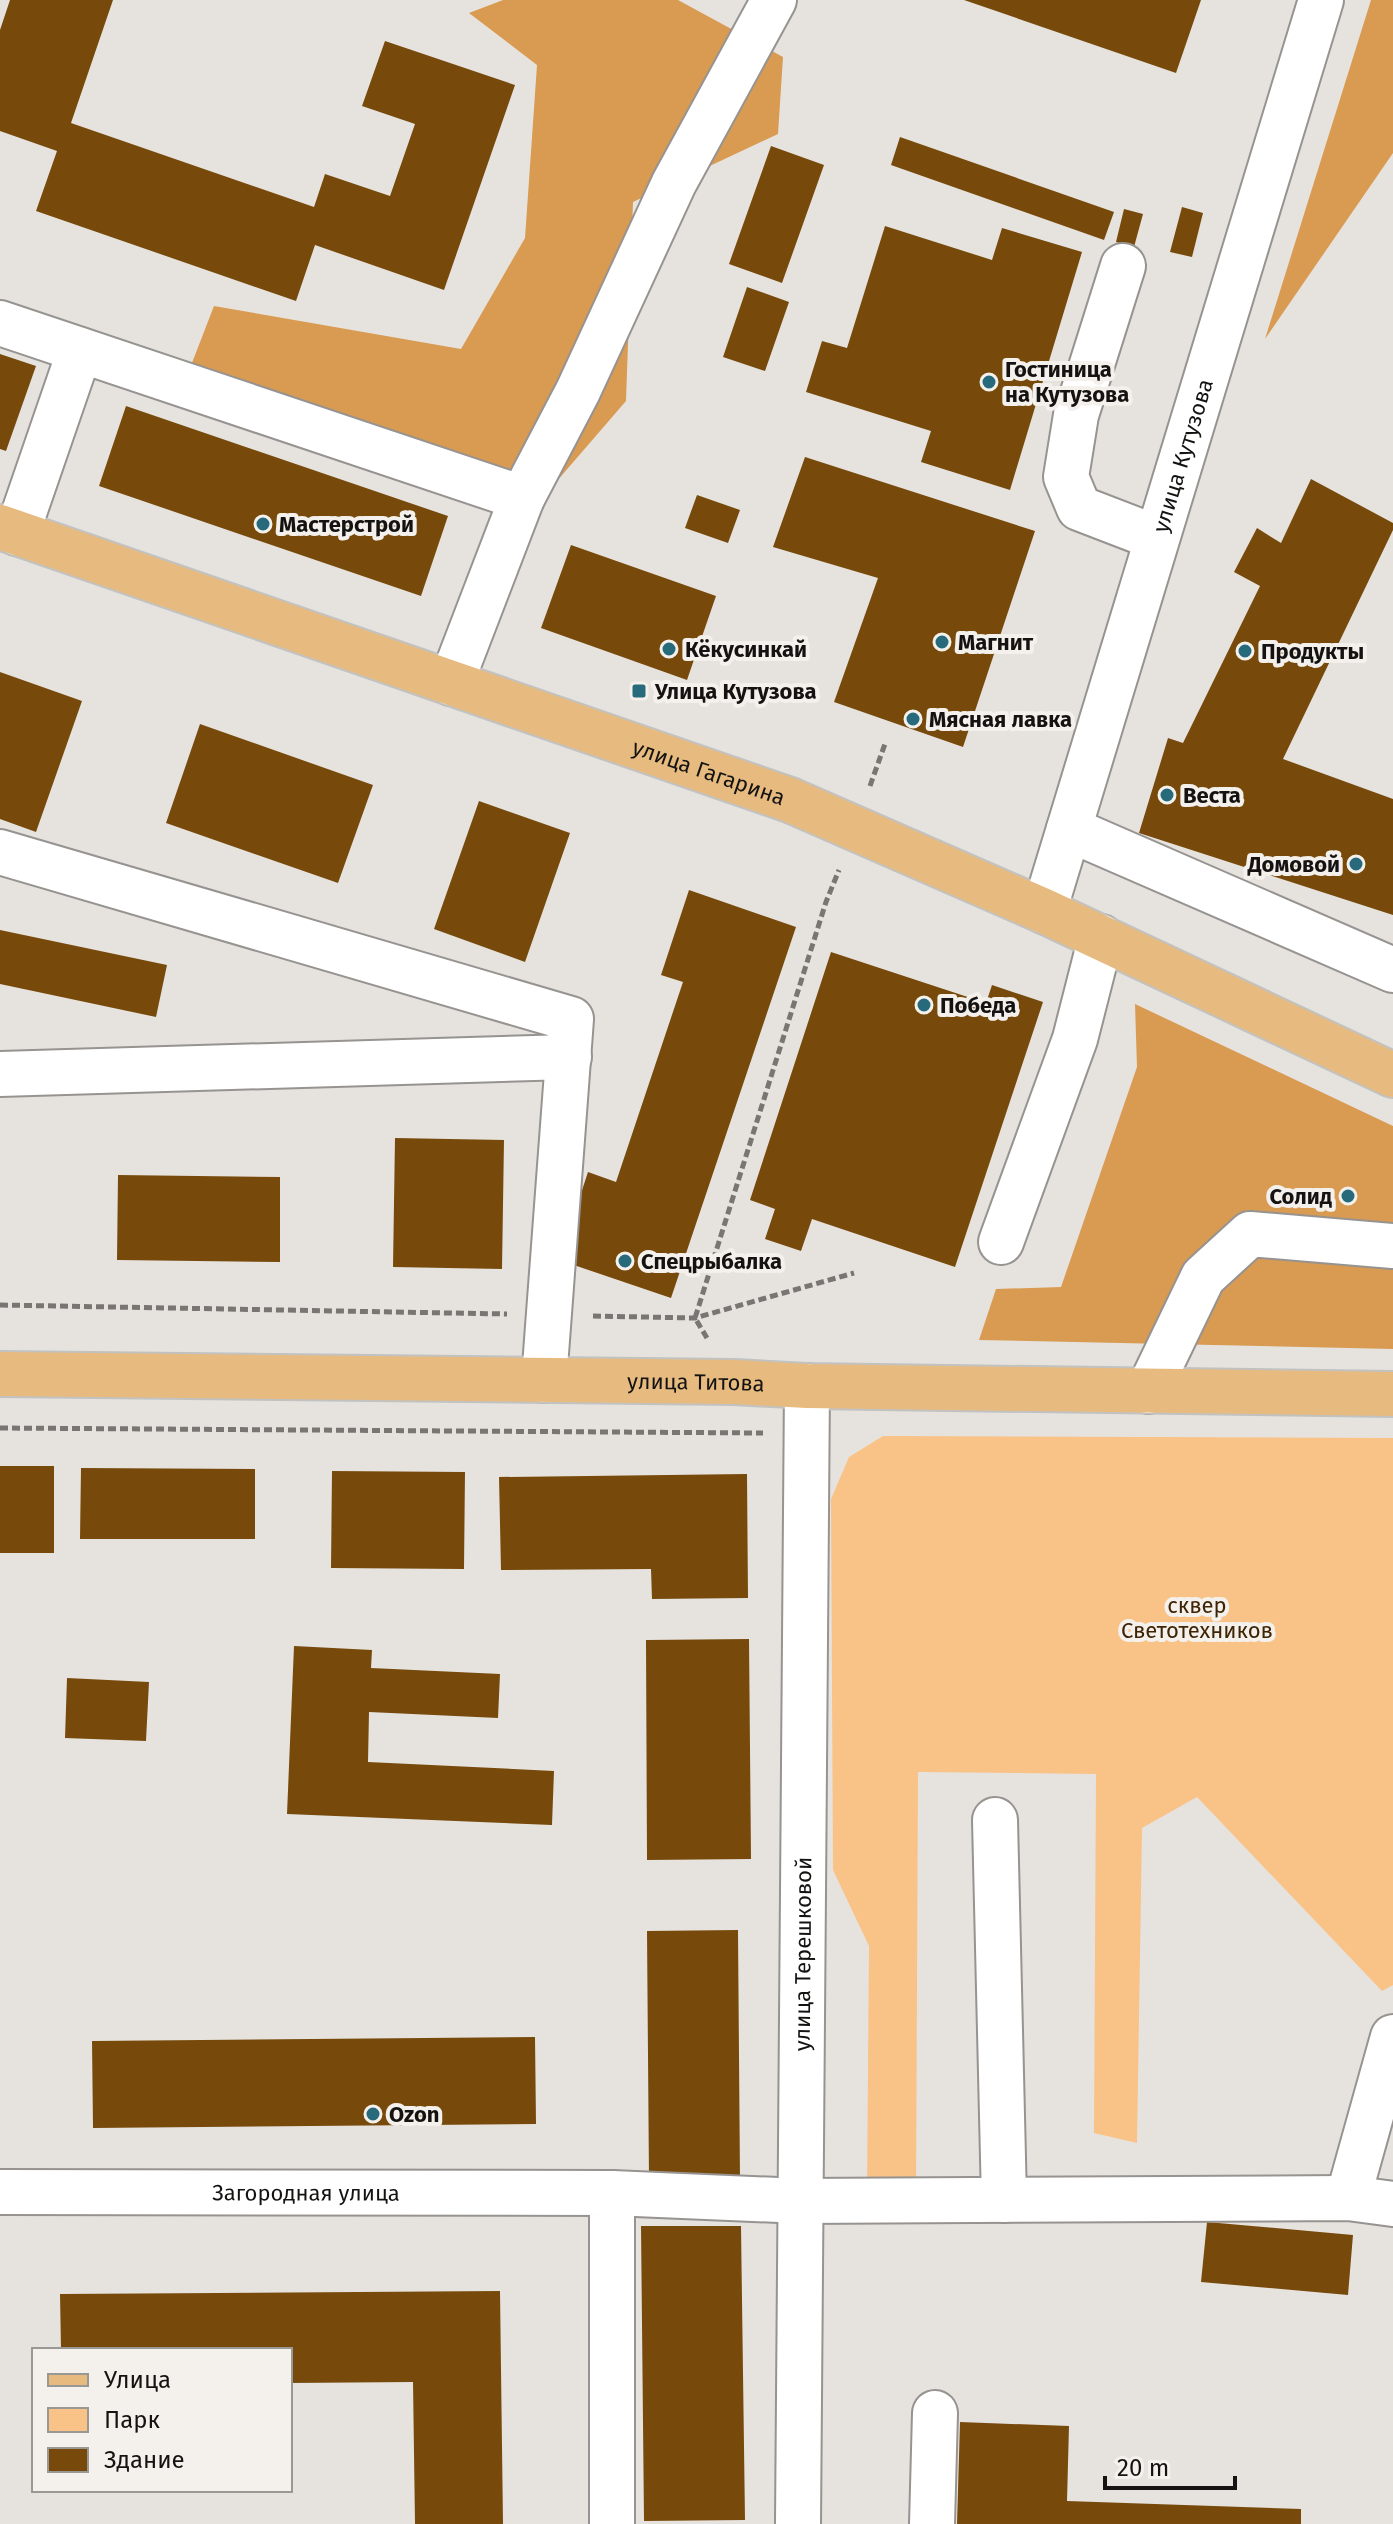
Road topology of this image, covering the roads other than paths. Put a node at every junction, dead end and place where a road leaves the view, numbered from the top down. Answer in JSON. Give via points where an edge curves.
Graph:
{"nodes":[{"id":1,"x":774,"y":0,"type":"edge"},
{"id":2,"x":1321,"y":0,"type":"edge"},
{"id":3,"x":1123,"y":266,"type":"dead end"},
{"id":4,"x":0,"y":323,"type":"edge"},
{"id":5,"x":80,"y":350,"type":"junction"},
{"id":6,"x":522,"y":498,"type":"junction"},
{"id":7,"x":8,"y":530,"type":"edge"},
{"id":8,"x":1157,"y":538,"type":"junction"},
{"id":9,"x":451,"y":683,"type":"junction"},
{"id":10,"x":1069,"y":829,"type":"junction"},
{"id":11,"x":0,"y":852,"type":"edge"},
{"id":12,"x":1044,"y":911,"type":"junction"},
{"id":13,"x":1101,"y":937,"type":"junction"},
{"id":14,"x":1393,"y":970,"type":"edge"},
{"id":15,"x":569,"y":1057,"type":"junction"},
{"id":16,"x":0,"y":1074,"type":"edge"},
{"id":17,"x":1393,"y":1075,"type":"edge"},
{"id":18,"x":1001,"y":1242,"type":"dead end"},
{"id":19,"x":1393,"y":1246,"type":"edge"},
{"id":20,"x":0,"y":1374,"type":"edge"},
{"id":21,"x":544,"y":1380,"type":"junction"},
{"id":22,"x":807,"y":1386,"type":"junction"},
{"id":23,"x":1148,"y":1391,"type":"junction"},
{"id":24,"x":1393,"y":1394,"type":"edge"},
{"id":25,"x":995,"y":1820,"type":"dead end"},
{"id":26,"x":1393,"y":2037,"type":"edge"},
{"id":27,"x":0,"y":2192,"type":"edge"},
{"id":28,"x":612,"y":2193,"type":"junction"},
{"id":29,"x":1348,"y":2198,"type":"junction"},
{"id":30,"x":1004,"y":2200,"type":"junction"},
{"id":31,"x":801,"y":2201,"type":"junction"},
{"id":32,"x":1393,"y":2204,"type":"edge"},
{"id":33,"x":935,"y":2413,"type":"dead end"},
{"id":34,"x":612,"y":2524,"type":"edge"},
{"id":35,"x":798,"y":2524,"type":"edge"},
{"id":36,"x":932,"y":2524,"type":"edge"}],
"edges":[{"from":1,"to":6,"type":"street","via":[[674,183]]},
{"from":2,"to":8,"type":"street","name":"улица Кутузова"},
{"from":3,"to":8,"type":"street","via":[[1076,415],[1066,477],[1079,508]]},
{"from":4,"to":5,"type":"street"},
{"from":5,"to":6,"type":"street"},
{"from":5,"to":7,"type":"street"},
{"from":6,"to":9,"type":"street"},
{"from":7,"to":9,"type":"main road","name":"улица Гагарина"},
{"from":8,"to":10,"type":"street","name":"улица Кутузова"},
{"from":9,"to":12,"type":"main road","name":"улица Гагарина","via":[[790,800]]},
{"from":10,"to":12,"type":"street","name":"улица Кутузова"},
{"from":10,"to":14,"type":"street"},
{"from":11,"to":15,"type":"street","via":[[571,1019]]},
{"from":12,"to":13,"type":"main road","name":"улица Гагарина"},
{"from":13,"to":17,"type":"main road","name":"улица Гагарина"},
{"from":13,"to":18,"type":"street","via":[[1075,1039]]},
{"from":15,"to":16,"type":"street"},
{"from":15,"to":21,"type":"street"},
{"from":19,"to":23,"type":"street","via":[[1250,1234],[1203,1277]]},
{"from":20,"to":21,"type":"main road","name":"улица Титова"},
{"from":21,"to":22,"type":"main road","name":"улица Титова"},
{"from":22,"to":23,"type":"main road","name":"улица Титова"},
{"from":22,"to":31,"type":"street","name":"улица Терешковой"},
{"from":23,"to":24,"type":"main road","name":"улица Титова"},
{"from":25,"to":30,"type":"street"},
{"from":26,"to":29,"type":"street"},
{"from":27,"to":28,"type":"street","name":"Загородная улица"},
{"from":28,"to":31,"type":"street","name":"Загородная улица"},
{"from":28,"to":34,"type":"street"},
{"from":29,"to":30,"type":"street","name":"Загородная улица"},
{"from":29,"to":32,"type":"street","name":"Загородная улица"},
{"from":30,"to":31,"type":"street","name":"Загородная улица"},
{"from":31,"to":35,"type":"street","name":"улица Терешковой"},
{"from":33,"to":36,"type":"street"}]}
